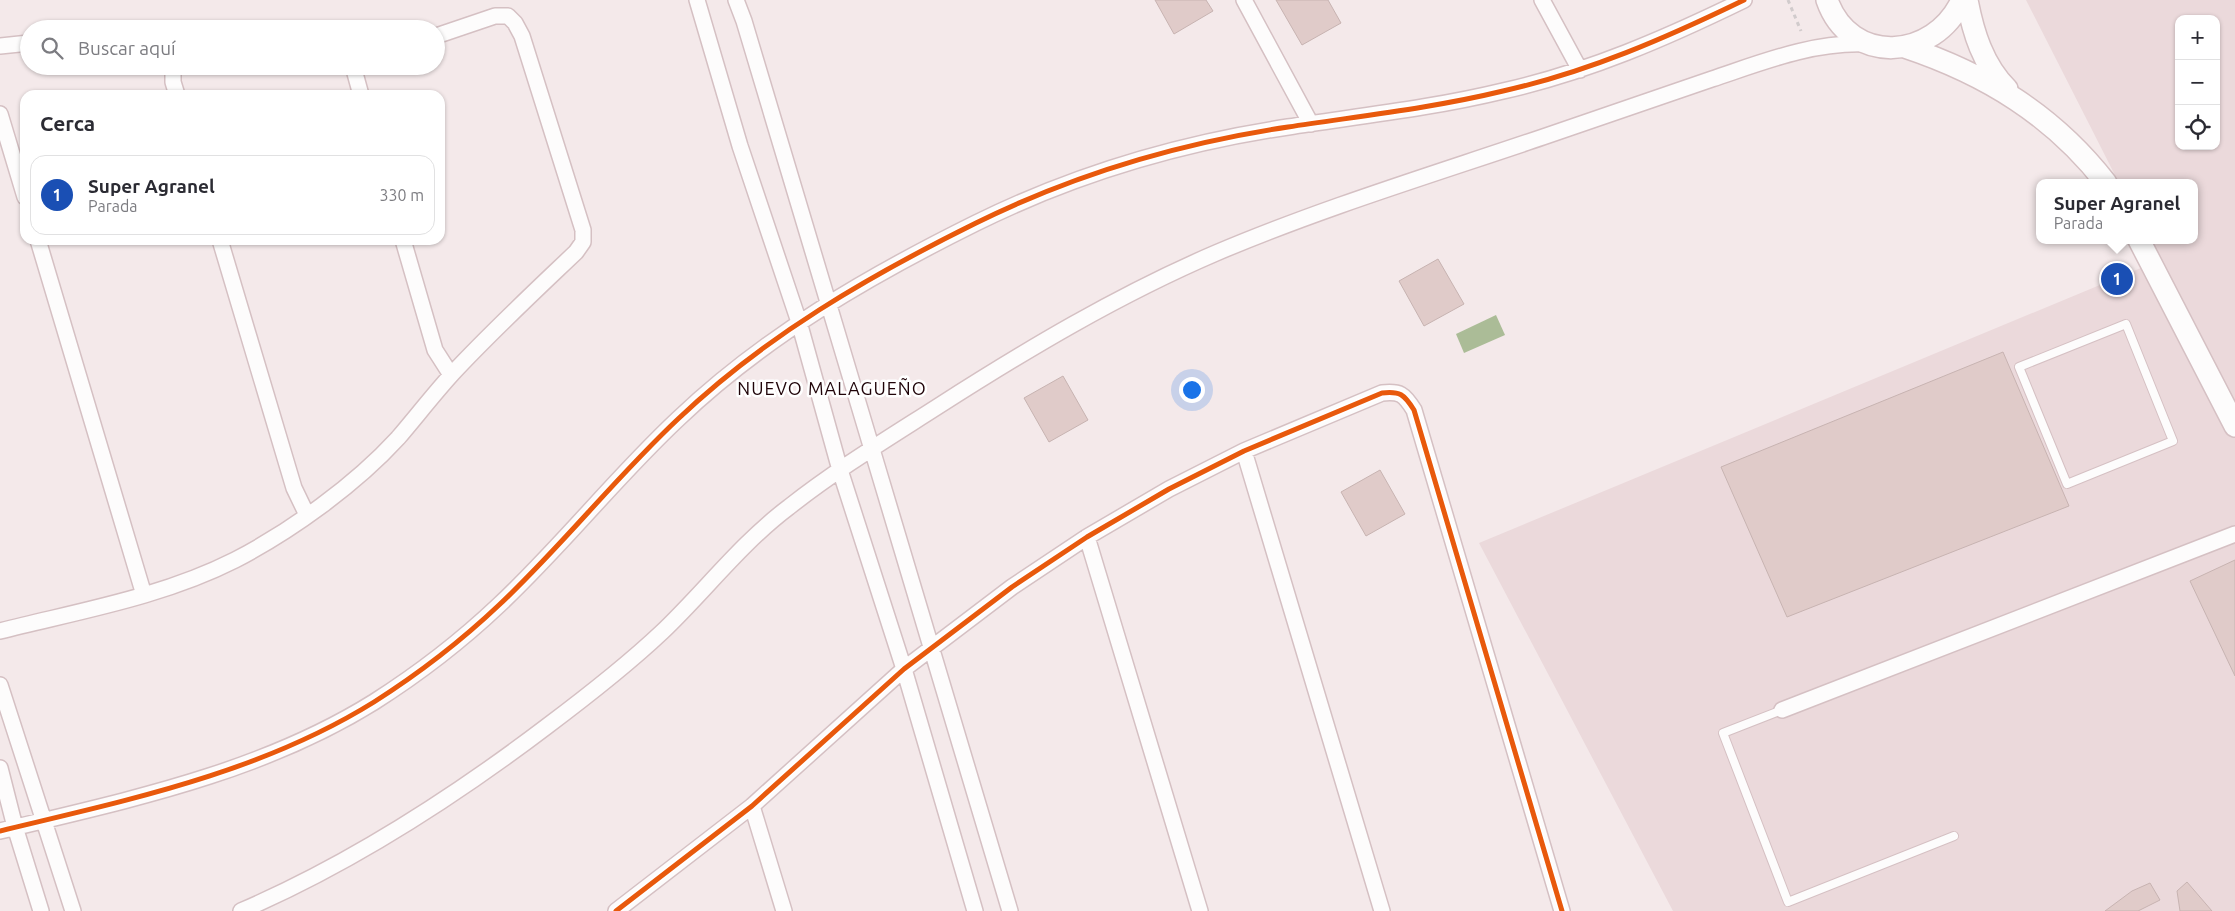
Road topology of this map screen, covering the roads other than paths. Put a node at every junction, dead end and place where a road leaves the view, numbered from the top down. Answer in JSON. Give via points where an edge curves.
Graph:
{"nodes":[{"id":1,"x":697,"y":0,"type":"edge"},
{"id":2,"x":736,"y":0,"type":"edge"},
{"id":3,"x":1244,"y":0,"type":"edge"},
{"id":4,"x":1542,"y":0,"type":"edge"},
{"id":5,"x":1744,"y":0,"type":"edge"},
{"id":6,"x":1826,"y":0,"type":"edge"},
{"id":7,"x":1962,"y":0,"type":"edge"},
{"id":8,"x":1967,"y":0,"type":"edge"},
{"id":9,"x":445,"y":33,"type":"edge"},
{"id":10,"x":20,"y":44,"type":"edge"},
{"id":11,"x":1871,"y":44,"type":"junction"},
{"id":12,"x":0,"y":46,"type":"edge"},
{"id":13,"x":1905,"y":47,"type":"junction"},
{"id":14,"x":1580,"y":70,"type":"junction"},
{"id":15,"x":173,"y":75,"type":"edge"},
{"id":16,"x":355,"y":75,"type":"edge"},
{"id":17,"x":175,"y":90,"type":"edge"},
{"id":18,"x":360,"y":90,"type":"edge"},
{"id":19,"x":2017,"y":100,"type":"junction"},
{"id":20,"x":0,"y":114,"type":"edge"},
{"id":21,"x":1311,"y":124,"type":"junction"},
{"id":22,"x":2103,"y":179,"type":"edge"},
{"id":23,"x":20,"y":180,"type":"edge"},
{"id":24,"x":2141,"y":244,"type":"edge"},
{"id":25,"x":39,"y":245,"type":"edge"},
{"id":26,"x":221,"y":245,"type":"edge"},
{"id":27,"x":404,"y":245,"type":"edge"},
{"id":28,"x":827,"y":304,"type":"junction"},
{"id":29,"x":799,"y":322,"type":"junction"},
{"id":30,"x":452,"y":375,"type":"junction"},
{"id":31,"x":2235,"y":426,"type":"edge"},
{"id":32,"x":2173,"y":441,"type":"joint"},
{"id":33,"x":872,"y":449,"type":"junction"},
{"id":34,"x":1244,"y":451,"type":"junction"},
{"id":35,"x":840,"y":470,"type":"junction"},
{"id":36,"x":308,"y":514,"type":"junction"},
{"id":37,"x":2235,"y":534,"type":"edge"},
{"id":38,"x":1087,"y":537,"type":"junction"},
{"id":39,"x":144,"y":595,"type":"junction"},
{"id":40,"x":0,"y":631,"type":"edge"},
{"id":41,"x":932,"y":646,"type":"junction"},
{"id":42,"x":904,"y":670,"type":"junction"},
{"id":43,"x":0,"y":685,"type":"edge"},
{"id":44,"x":1782,"y":710,"type":"joint"},
{"id":45,"x":0,"y":768,"type":"edge"},
{"id":46,"x":752,"y":806,"type":"junction"},
{"id":47,"x":45,"y":821,"type":"junction"},
{"id":48,"x":7,"y":829,"type":"edge"},
{"id":49,"x":1954,"y":836,"type":"dead end"},
{"id":50,"x":41,"y":911,"type":"edge"},
{"id":51,"x":73,"y":911,"type":"edge"},
{"id":52,"x":241,"y":911,"type":"edge"},
{"id":53,"x":616,"y":911,"type":"edge"},
{"id":54,"x":784,"y":911,"type":"edge"},
{"id":55,"x":975,"y":911,"type":"edge"},
{"id":56,"x":1010,"y":911,"type":"edge"},
{"id":57,"x":1200,"y":911,"type":"edge"},
{"id":58,"x":1382,"y":911,"type":"edge"},
{"id":59,"x":1562,"y":911,"type":"edge"}],
"edges":[{"from":1,"to":29,"type":"street","via":[[740,146]]},
{"from":2,"to":28,"type":"street"},
{"from":3,"to":21,"type":"street"},
{"from":4,"to":14,"type":"street"},
{"from":5,"to":14,"type":"street","via":[[1680,32]]},
{"from":6,"to":11,"type":"main road","via":[[1841,24]]},
{"from":7,"to":13,"type":"main road","via":[[1952,18],[1936,34]]},
{"from":8,"to":19,"type":"main road","via":[[1973,30],[1985,57]]},
{"from":9,"to":30,"type":"street","via":[[495,16],[508,16],[516,23],[583,230],[583,242],[576,252]]},
{"from":10,"to":12,"type":"street"},
{"from":11,"to":13,"type":"main road"},
{"from":11,"to":33,"type":"street","via":[[1847,43],[1790,53],[1317,215],[1219,252],[1057,334]]},
{"from":13,"to":19,"type":"main road","via":[[1952,64]]},
{"from":14,"to":21,"type":"street","via":[[1477,97]]},
{"from":15,"to":17,"type":"street"},
{"from":16,"to":18,"type":"street"},
{"from":19,"to":22,"type":"main road","via":[[2054,127],[2084,155]]},
{"from":20,"to":23,"type":"street"},
{"from":21,"to":28,"type":"street","via":[[1181,148],[1054,190],[980,221]]},
{"from":24,"to":31,"type":"main road"},
{"from":25,"to":39,"type":"street"},
{"from":26,"to":36,"type":"street","via":[[294,488]]},
{"from":27,"to":30,"type":"street","via":[[435,350]]},
{"from":28,"to":29,"type":"street"},
{"from":28,"to":33,"type":"street"},
{"from":29,"to":35,"type":"street"},
{"from":29,"to":47,"type":"street","via":[[684,413],[501,603],[460,640],[372,703],[267,757],[156,793]]},
{"from":30,"to":36,"type":"street","via":[[358,476]]},
{"from":32,"to":32,"type":"lane","via":[[2126,324],[2019,366],[2067,484]]},
{"from":33,"to":35,"type":"street"},
{"from":33,"to":41,"type":"street"},
{"from":34,"to":38,"type":"street","via":[[1169,489]]},
{"from":34,"to":58,"type":"street"},
{"from":34,"to":59,"type":"street","via":[[1382,393],[1395,391],[1406,398],[1414,410]]},
{"from":35,"to":42,"type":"street"},
{"from":35,"to":52,"type":"street","via":[[751,539],[632,659],[499,763],[374,843]]},
{"from":36,"to":39,"type":"street","via":[[276,538],[234,560]]},
{"from":37,"to":44,"type":"street"},
{"from":38,"to":41,"type":"street"},
{"from":38,"to":57,"type":"street"},
{"from":39,"to":40,"type":"street"},
{"from":41,"to":42,"type":"street"},
{"from":41,"to":56,"type":"street"},
{"from":42,"to":46,"type":"street"},
{"from":42,"to":55,"type":"street"},
{"from":43,"to":47,"type":"street"},
{"from":44,"to":49,"type":"lane","via":[[1723,733],[1788,902]]},
{"from":45,"to":48,"type":"street"},
{"from":46,"to":53,"type":"street"},
{"from":46,"to":54,"type":"street"},
{"from":47,"to":48,"type":"street"},
{"from":47,"to":51,"type":"street"},
{"from":48,"to":50,"type":"street"}]}
